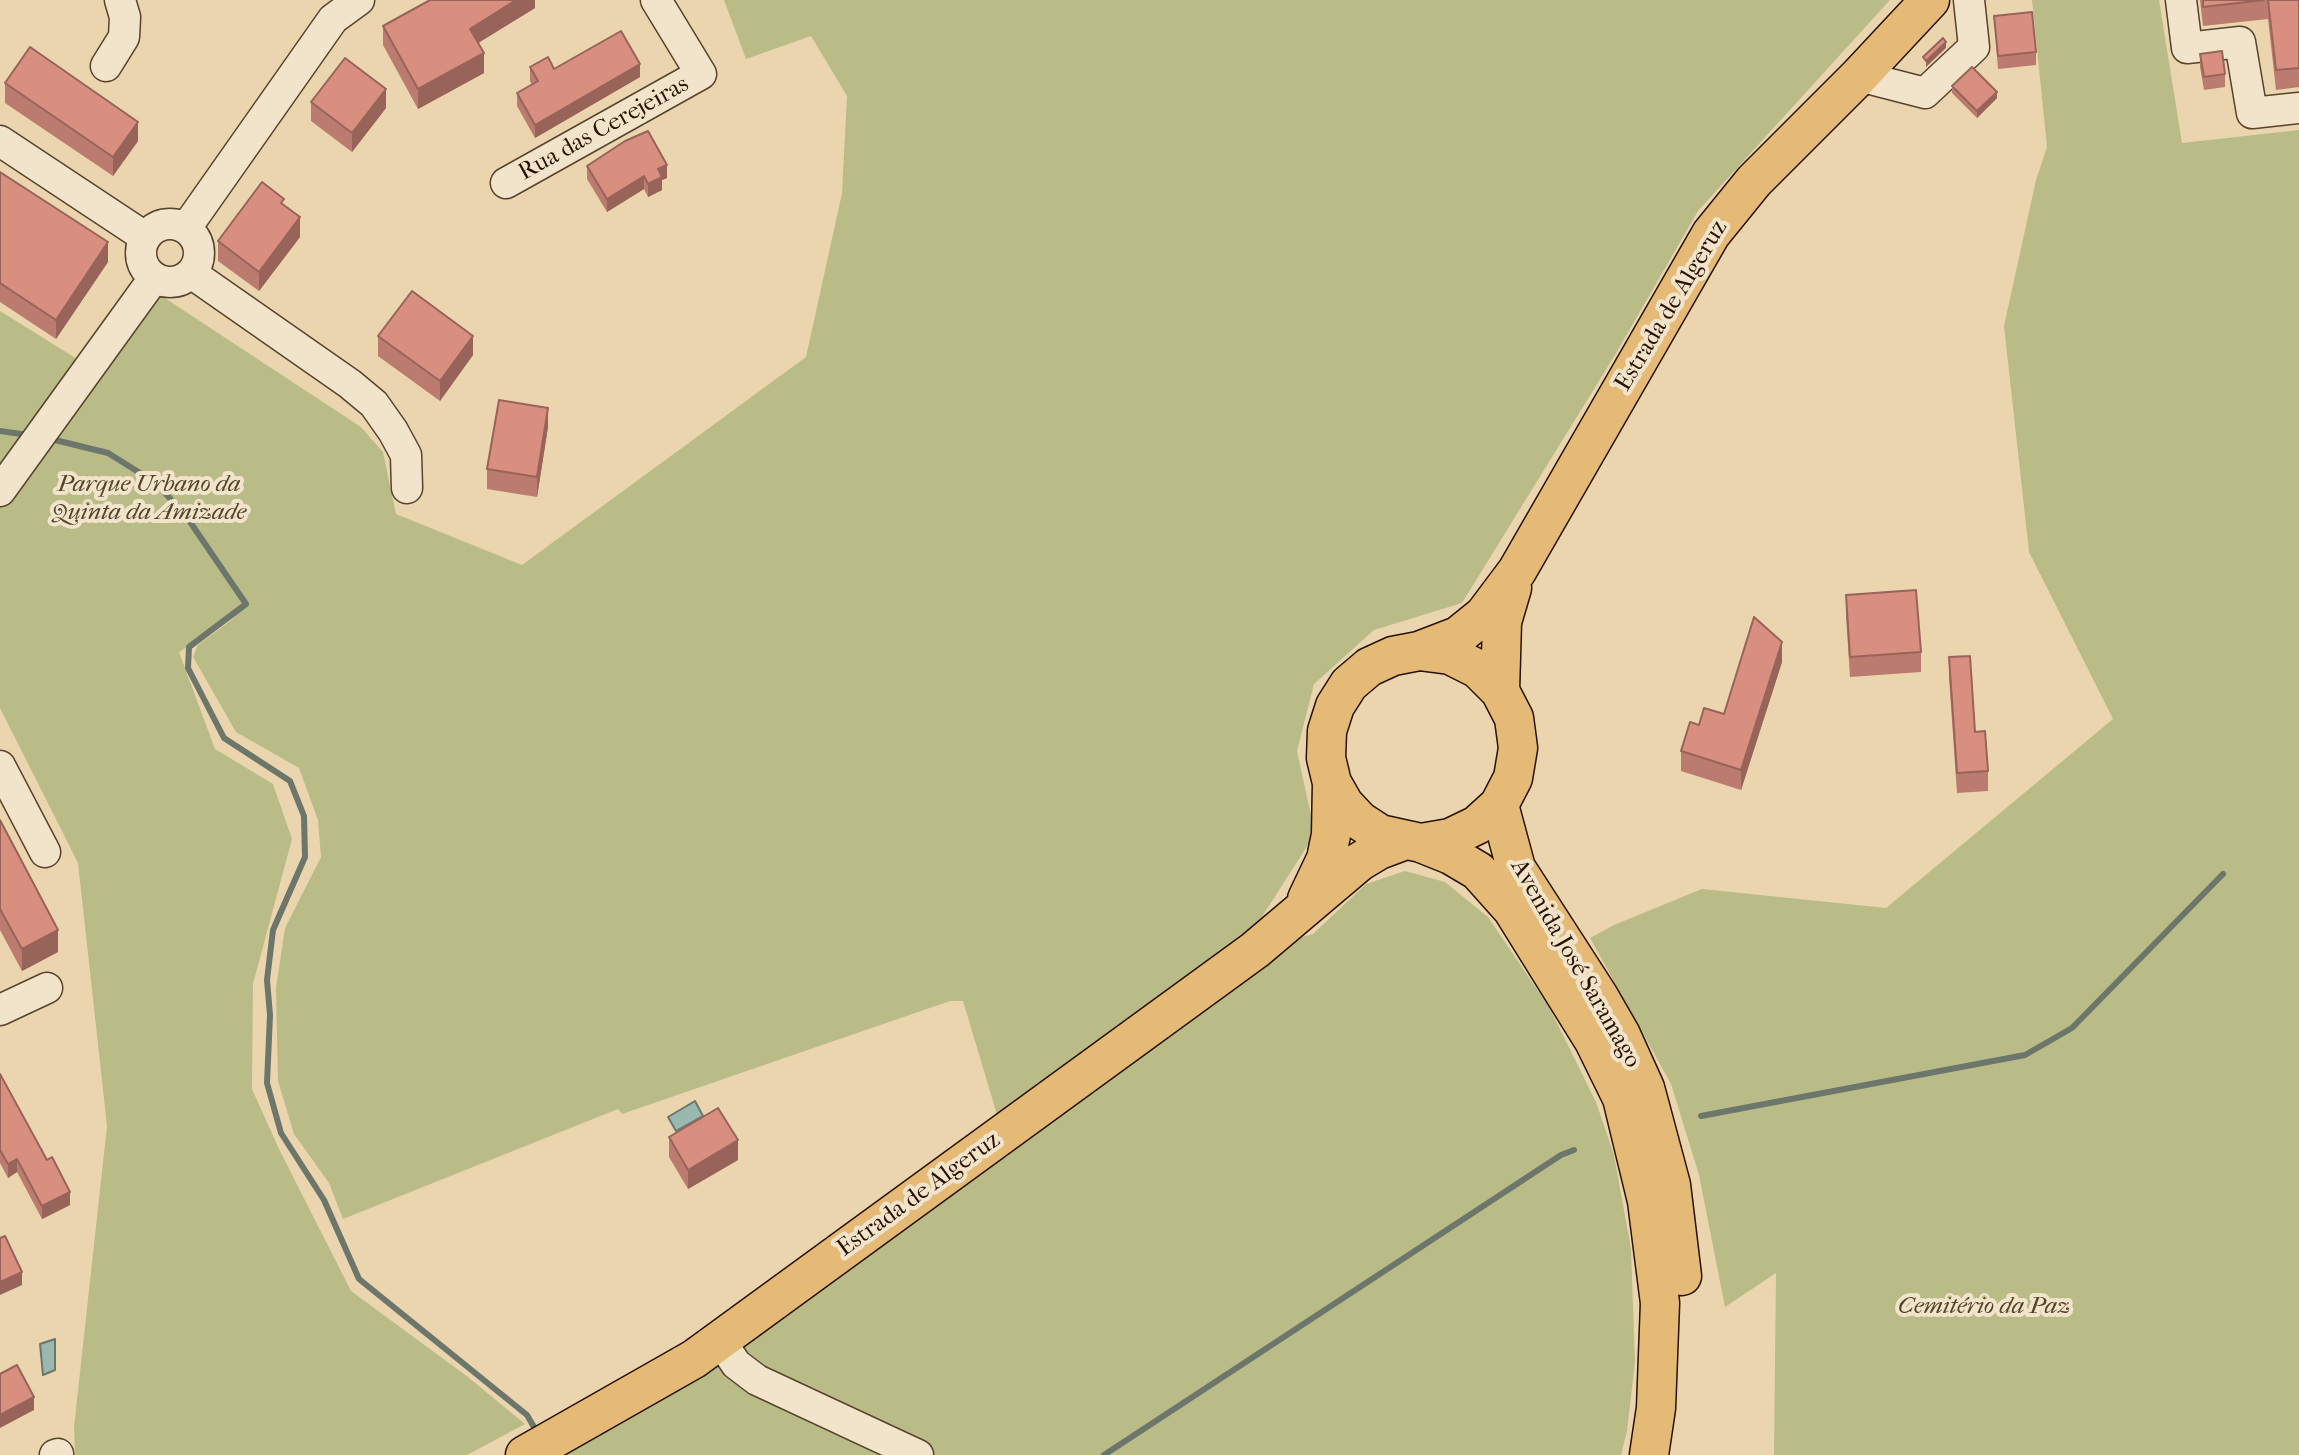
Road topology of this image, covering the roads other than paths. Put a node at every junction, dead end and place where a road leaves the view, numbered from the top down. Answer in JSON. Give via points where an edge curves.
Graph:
{"nodes":[{"id":1,"x":120,"y":0,"type":"edge"},
{"id":2,"x":656,"y":0,"type":"edge"},
{"id":3,"x":1930,"y":0,"type":"edge"},
{"id":4,"x":1969,"y":0,"type":"edge"},
{"id":5,"x":2181,"y":0,"type":"edge"},
{"id":6,"x":356,"y":1,"type":"edge"},
{"id":7,"x":106,"y":66,"type":"dead end"},
{"id":8,"x":1859,"y":76,"type":"junction"},
{"id":9,"x":2299,"y":108,"type":"edge"},
{"id":10,"x":0,"y":141,"type":"edge"},
{"id":11,"x":506,"y":183,"type":"dead end"},
{"id":12,"x":186,"y":228,"type":"junction"},
{"id":13,"x":145,"y":237,"type":"junction"},
{"id":14,"x":191,"y":273,"type":"junction"},
{"id":15,"x":154,"y":278,"type":"junction"},
{"id":16,"x":8,"y":479,"type":"edge"},
{"id":17,"x":407,"y":488,"type":"dead end"},
{"id":18,"x":1517,"y":571,"type":"junction"},
{"id":19,"x":1419,"y":651,"type":"junction"},
{"id":20,"x":1500,"y":691,"type":"junction"},
{"id":21,"x":0,"y":766,"type":"edge"},
{"id":22,"x":1332,"y":783,"type":"junction"},
{"id":23,"x":1499,"y":805,"type":"junction"},
{"id":24,"x":1412,"y":842,"type":"junction"},
{"id":25,"x":45,"y":852,"type":"dead end"},
{"id":26,"x":1299,"y":913,"type":"junction"},
{"id":27,"x":47,"y":988,"type":"dead end"},
{"id":28,"x":0,"y":1010,"type":"edge"},
{"id":29,"x":720,"y":1340,"type":"junction"},
{"id":30,"x":538,"y":1448,"type":"edge"},
{"id":31,"x":918,"y":1455,"type":"edge"},
{"id":32,"x":1649,"y":1455,"type":"edge"},
{"id":33,"x":1672,"y":1455,"type":"edge"}],
"edges":[{"from":1,"to":7,"type":"street","via":[[124,37]]},
{"from":2,"to":11,"type":"street","name":"Rua das Cerejeiras","via":[[701,74]]},
{"from":3,"to":8,"type":"main road","name":"Estrada de Algeruz"},
{"from":4,"to":8,"type":"street","via":[[1974,47],[1925,93]]},
{"from":5,"to":9,"type":"street","via":[[2187,48],[2240,42],[2252,113]]},
{"from":6,"to":12,"type":"street","via":[[333,19]]},
{"from":8,"to":18,"type":"main road","name":"Estrada de Algeruz","via":[[1754,181],[1711,234]]},
{"from":10,"to":13,"type":"street"},
{"from":12,"to":13,"type":"street","via":[[164,224]]},
{"from":12,"to":14,"type":"street","via":[[199,246]]},
{"from":13,"to":15,"type":"street","via":[[141,260]]},
{"from":14,"to":15,"type":"street","via":[[176,282]]},
{"from":14,"to":17,"type":"street","via":[[374,404],[406,455]]},
{"from":15,"to":16,"type":"street"},
{"from":18,"to":19,"type":"main road","name":"Estrada de Algeruz","via":[[1473,626]]},
{"from":18,"to":20,"type":"main road","name":"Estrada de Algeruz","via":[[1502,622]]},
{"from":19,"to":20,"type":"main road","name":"Estrada de Algeruz","via":[[1450,655],[1478,669]]},
{"from":19,"to":22,"type":"main road","name":"Estrada de Algeruz","via":[[1369,667],[1349,684],[1327,731]]},
{"from":20,"to":23,"type":"main road","name":"Estrada de Algeruz","via":[[1514,718],[1518,748],[1513,778]]},
{"from":21,"to":25,"type":"street"},
{"from":22,"to":24,"type":"main road","name":"Estrada de Algeruz","via":[[1360,821],[1380,834]]},
{"from":22,"to":26,"type":"main road","name":"Estrada de Algeruz","via":[[1326,859]]},
{"from":23,"to":24,"type":"main road","name":"Estrada de Algeruz","via":[[1477,825],[1450,838]]},
{"from":23,"to":33,"type":"main road","name":"Avenida José Saramago","via":[[1516,868],[1621,1035],[1645,1088],[1664,1153],[1677,1218],[1683,1298]]},
{"from":24,"to":26,"type":"main road","name":"Estrada de Algeruz","via":[[1379,850],[1359,862]]},
{"from":24,"to":32,"type":"main road","name":"Avenida José Saramago","via":[[1478,871],[1512,909],[1594,1041],[1622,1098],[1647,1201],[1660,1303]]},
{"from":26,"to":29,"type":"main road","name":"Estrada de Algeruz"},
{"from":27,"to":28,"type":"street"},
{"from":29,"to":30,"type":"main road","name":"Estrada de Algeruz"},
{"from":29,"to":31,"type":"street","via":[[736,1364],[757,1380]]}]}
